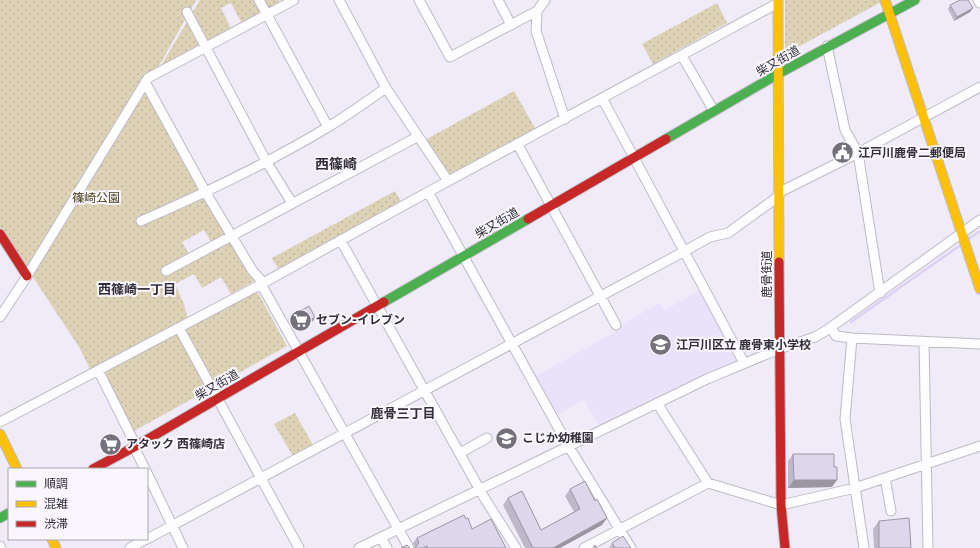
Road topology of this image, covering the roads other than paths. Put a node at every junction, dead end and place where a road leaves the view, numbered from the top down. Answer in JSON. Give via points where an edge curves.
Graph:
{"nodes":[{"id":1,"x":259,"y":0,"type":"edge"},
{"id":2,"x":294,"y":0,"type":"edge"},
{"id":3,"x":339,"y":0,"type":"edge"},
{"id":4,"x":420,"y":0,"type":"edge"},
{"id":5,"x":498,"y":0,"type":"edge"},
{"id":6,"x":545,"y":0,"type":"edge"},
{"id":7,"x":885,"y":0,"type":"edge"},
{"id":8,"x":915,"y":0,"type":"edge"},
{"id":9,"x":978,"y":0,"type":"edge"},
{"id":10,"x":778,"y":2,"type":"edge"},
{"id":11,"x":980,"y":4,"type":"edge"},
{"id":12,"x":537,"y":11,"type":"junction"},
{"id":13,"x":187,"y":12,"type":"dead end"},
{"id":14,"x":267,"y":14,"type":"junction"},
{"id":15,"x":888,"y":14,"type":"junction"},
{"id":16,"x":511,"y":25,"type":"junction"},
{"id":17,"x":827,"y":46,"type":"junction"},
{"id":18,"x":205,"y":48,"type":"junction"},
{"id":19,"x":682,"y":56,"type":"junction"},
{"id":20,"x":778,"y":74,"type":"junction"},
{"id":21,"x":145,"y":82,"type":"junction"},
{"id":22,"x":980,"y":87,"type":"edge"},
{"id":23,"x":386,"y":88,"type":"junction"},
{"id":24,"x":602,"y":98,"type":"junction"},
{"id":25,"x":714,"y":111,"type":"junction"},
{"id":26,"x":923,"y":118,"type":"junction"},
{"id":27,"x":564,"y":119,"type":"junction"},
{"id":28,"x":328,"y":127,"type":"junction"},
{"id":29,"x":417,"y":137,"type":"junction"},
{"id":30,"x":518,"y":145,"type":"junction"},
{"id":31,"x":858,"y":153,"type":"junction"},
{"id":32,"x":634,"y":158,"type":"junction"},
{"id":33,"x":266,"y":161,"type":"junction"},
{"id":34,"x":448,"y":181,"type":"junction"},
{"id":35,"x":428,"y":192,"type":"junction"},
{"id":36,"x":206,"y":193,"type":"junction"},
{"id":37,"x":778,"y":195,"type":"junction"},
{"id":38,"x":292,"y":203,"type":"junction"},
{"id":39,"x":550,"y":205,"type":"junction"},
{"id":40,"x":980,"y":220,"type":"edge"},
{"id":41,"x":141,"y":221,"type":"dead end"},
{"id":42,"x":961,"y":233,"type":"junction"},
{"id":43,"x":0,"y":234,"type":"edge"},
{"id":44,"x":231,"y":236,"type":"junction"},
{"id":45,"x":341,"y":241,"type":"junction"},
{"id":46,"x":685,"y":251,"type":"junction"},
{"id":47,"x":463,"y":256,"type":"junction"},
{"id":48,"x":166,"y":271,"type":"dead end"},
{"id":49,"x":27,"y":276,"type":"junction"},
{"id":50,"x":261,"y":284,"type":"junction"},
{"id":51,"x":980,"y":289,"type":"edge"},
{"id":52,"x":880,"y":293,"type":"junction"},
{"id":53,"x":600,"y":295,"type":"junction"},
{"id":54,"x":377,"y":305,"type":"junction"},
{"id":55,"x":0,"y":317,"type":"edge"},
{"id":56,"x":616,"y":325,"type":"dead end"},
{"id":57,"x":831,"y":327,"type":"junction"},
{"id":58,"x":179,"y":328,"type":"junction"},
{"id":59,"x":852,"y":338,"type":"junction"},
{"id":60,"x":924,"y":342,"type":"junction"},
{"id":61,"x":511,"y":343,"type":"junction"},
{"id":62,"x":980,"y":344,"type":"edge"},
{"id":63,"x":779,"y":349,"type":"junction"},
{"id":64,"x":297,"y":352,"type":"junction"},
{"id":65,"x":744,"y":363,"type":"junction"},
{"id":66,"x":98,"y":370,"type":"junction"},
{"id":67,"x":425,"y":389,"type":"junction"},
{"id":68,"x":218,"y":399,"type":"junction"},
{"id":69,"x":658,"y":403,"type":"junction"},
{"id":70,"x":0,"y":422,"type":"edge"},
{"id":71,"x":344,"y":433,"type":"junction"},
{"id":72,"x":0,"y":434,"type":"edge"},
{"id":73,"x":487,"y":438,"type":"dead end"},
{"id":74,"x":135,"y":446,"type":"junction"},
{"id":75,"x":980,"y":446,"type":"edge"},
{"id":76,"x":569,"y":447,"type":"junction"},
{"id":77,"x":460,"y":453,"type":"junction"},
{"id":78,"x":926,"y":464,"type":"junction"},
{"id":79,"x":17,"y":468,"type":"edge"},
{"id":80,"x":95,"y":468,"type":"edge"},
{"id":81,"x":145,"y":468,"type":"edge"},
{"id":82,"x":148,"y":475,"type":"edge"},
{"id":83,"x":261,"y":478,"type":"junction"},
{"id":84,"x":885,"y":478,"type":"junction"},
{"id":85,"x":708,"y":483,"type":"junction"},
{"id":86,"x":856,"y":488,"type":"junction"},
{"id":87,"x":480,"y":490,"type":"junction"},
{"id":88,"x":781,"y":505,"type":"junction"},
{"id":89,"x":891,"y":511,"type":"dead end"},
{"id":90,"x":172,"y":525,"type":"junction"},
{"id":91,"x":399,"y":529,"type":"junction"},
{"id":92,"x":619,"y":530,"type":"junction"},
{"id":93,"x":148,"y":538,"type":"edge"},
{"id":94,"x":381,"y":538,"type":"junction"},
{"id":95,"x":145,"y":540,"type":"edge"},
{"id":96,"x":130,"y":548,"type":"edge"},
{"id":97,"x":183,"y":548,"type":"edge"},
{"id":98,"x":299,"y":548,"type":"edge"},
{"id":99,"x":359,"y":548,"type":"edge"},
{"id":100,"x":387,"y":548,"type":"edge"},
{"id":101,"x":409,"y":548,"type":"edge"},
{"id":102,"x":516,"y":548,"type":"edge"},
{"id":103,"x":584,"y":548,"type":"edge"},
{"id":104,"x":631,"y":548,"type":"edge"},
{"id":105,"x":785,"y":548,"type":"edge"},
{"id":106,"x":864,"y":548,"type":"edge"},
{"id":107,"x":928,"y":548,"type":"edge"}],
"edges":[{"from":1,"to":14,"type":"street"},
{"from":2,"to":14,"type":"street"},
{"from":3,"to":23,"type":"street"},
{"from":4,"to":16,"type":"street","via":[[450,57]]},
{"from":5,"to":16,"type":"street"},
{"from":6,"to":12,"type":"street"},
{"from":7,"to":15,"type":"main road"},
{"from":8,"to":15,"type":"main road","name":"柴又街道"},
{"from":9,"to":11,"type":"street"},
{"from":10,"to":19,"type":"street"},
{"from":10,"to":20,"type":"main road","name":"鹿骨街道"},
{"from":12,"to":16,"type":"street"},
{"from":12,"to":27,"type":"street","via":[[536,32]]},
{"from":13,"to":18,"type":"street"},
{"from":14,"to":18,"type":"street"},
{"from":14,"to":28,"type":"street"},
{"from":15,"to":17,"type":"main road","name":"柴又街道"},
{"from":15,"to":26,"type":"main road"},
{"from":17,"to":20,"type":"main road","name":"柴又街道"},
{"from":17,"to":31,"type":"street","via":[[845,130]]},
{"from":18,"to":21,"type":"street","via":[[148,78]]},
{"from":18,"to":33,"type":"street"},
{"from":19,"to":24,"type":"street"},
{"from":19,"to":25,"type":"street"},
{"from":20,"to":25,"type":"main road","name":"柴又街道"},
{"from":20,"to":37,"type":"main road","name":"鹿骨街道"},
{"from":21,"to":36,"type":"street"},
{"from":21,"to":49,"type":"street"},
{"from":22,"to":26,"type":"street"},
{"from":23,"to":28,"type":"street"},
{"from":23,"to":29,"type":"street"},
{"from":24,"to":27,"type":"street"},
{"from":24,"to":32,"type":"street"},
{"from":25,"to":32,"type":"main road","name":"柴又街道"},
{"from":26,"to":31,"type":"street"},
{"from":26,"to":42,"type":"main road"},
{"from":27,"to":30,"type":"street"},
{"from":28,"to":33,"type":"street"},
{"from":29,"to":34,"type":"street"},
{"from":29,"to":38,"type":"street"},
{"from":30,"to":34,"type":"street"},
{"from":30,"to":39,"type":"street"},
{"from":31,"to":37,"type":"street"},
{"from":31,"to":52,"type":"street"},
{"from":32,"to":39,"type":"main road","name":"柴又街道"},
{"from":32,"to":46,"type":"street"},
{"from":33,"to":36,"type":"street"},
{"from":33,"to":38,"type":"street"},
{"from":34,"to":35,"type":"street"},
{"from":35,"to":45,"type":"street"},
{"from":35,"to":47,"type":"street"},
{"from":36,"to":41,"type":"street"},
{"from":36,"to":44,"type":"street"},
{"from":37,"to":46,"type":"street","via":[[728,232],[710,237]]},
{"from":37,"to":63,"type":"main road","name":"鹿骨街道"},
{"from":38,"to":44,"type":"street"},
{"from":39,"to":47,"type":"main road","name":"柴又街道"},
{"from":39,"to":53,"type":"street"},
{"from":40,"to":42,"type":"street"},
{"from":42,"to":51,"type":"main road"},
{"from":42,"to":52,"type":"street"},
{"from":43,"to":49,"type":"main road"},
{"from":44,"to":48,"type":"street"},
{"from":44,"to":50,"type":"street"},
{"from":45,"to":50,"type":"street"},
{"from":45,"to":54,"type":"street"},
{"from":46,"to":53,"type":"street"},
{"from":46,"to":65,"type":"street"},
{"from":47,"to":54,"type":"main road","name":"柴又街道"},
{"from":47,"to":61,"type":"street"},
{"from":49,"to":55,"type":"street"},
{"from":50,"to":58,"type":"street"},
{"from":50,"to":64,"type":"street"},
{"from":52,"to":57,"type":"street"},
{"from":53,"to":56,"type":"street"},
{"from":53,"to":61,"type":"street"},
{"from":54,"to":64,"type":"main road","name":"柴又街道"},
{"from":54,"to":67,"type":"street"},
{"from":57,"to":59,"type":"street","via":[[836,336]]},
{"from":57,"to":63,"type":"street","via":[[815,337]]},
{"from":58,"to":66,"type":"street"},
{"from":58,"to":68,"type":"street"},
{"from":59,"to":60,"type":"street"},
{"from":59,"to":86,"type":"street","via":[[845,419]]},
{"from":60,"to":62,"type":"street"},
{"from":60,"to":78,"type":"street"},
{"from":61,"to":67,"type":"street"},
{"from":61,"to":76,"type":"street"},
{"from":63,"to":65,"type":"street"},
{"from":63,"to":88,"type":"main road","name":"鹿骨街道"},
{"from":64,"to":68,"type":"main road","name":"柴又街道"},
{"from":64,"to":71,"type":"street"},
{"from":65,"to":69,"type":"street"},
{"from":66,"to":70,"type":"street"},
{"from":66,"to":74,"type":"street"},
{"from":67,"to":71,"type":"street"},
{"from":67,"to":77,"type":"street"},
{"from":68,"to":74,"type":"main road","name":"柴又街道"},
{"from":68,"to":83,"type":"street"},
{"from":69,"to":76,"type":"street"},
{"from":69,"to":85,"type":"street"},
{"from":71,"to":83,"type":"street"},
{"from":71,"to":91,"type":"street"},
{"from":72,"to":79,"type":"main road"},
{"from":73,"to":77,"type":"street"},
{"from":74,"to":80,"type":"main road","name":"柴又街道"},
{"from":74,"to":81,"type":"street"},
{"from":75,"to":78,"type":"street"},
{"from":76,"to":87,"type":"street"},
{"from":76,"to":92,"type":"street"},
{"from":77,"to":87,"type":"street"},
{"from":78,"to":84,"type":"street"},
{"from":78,"to":107,"type":"street"},
{"from":82,"to":90,"type":"street"},
{"from":83,"to":90,"type":"street"},
{"from":83,"to":98,"type":"street"},
{"from":84,"to":86,"type":"street"},
{"from":84,"to":89,"type":"street"},
{"from":85,"to":88,"type":"street"},
{"from":85,"to":92,"type":"street"},
{"from":86,"to":88,"type":"street"},
{"from":86,"to":106,"type":"street"},
{"from":87,"to":91,"type":"street"},
{"from":87,"to":102,"type":"street"},
{"from":88,"to":105,"type":"main road","name":"鹿骨街道"},
{"from":90,"to":93,"type":"street"},
{"from":90,"to":97,"type":"street"},
{"from":91,"to":94,"type":"street"},
{"from":91,"to":101,"type":"street"},
{"from":92,"to":103,"type":"street"},
{"from":92,"to":104,"type":"street"},
{"from":94,"to":99,"type":"street"},
{"from":94,"to":100,"type":"street"},
{"from":95,"to":96,"type":"street"}]}
